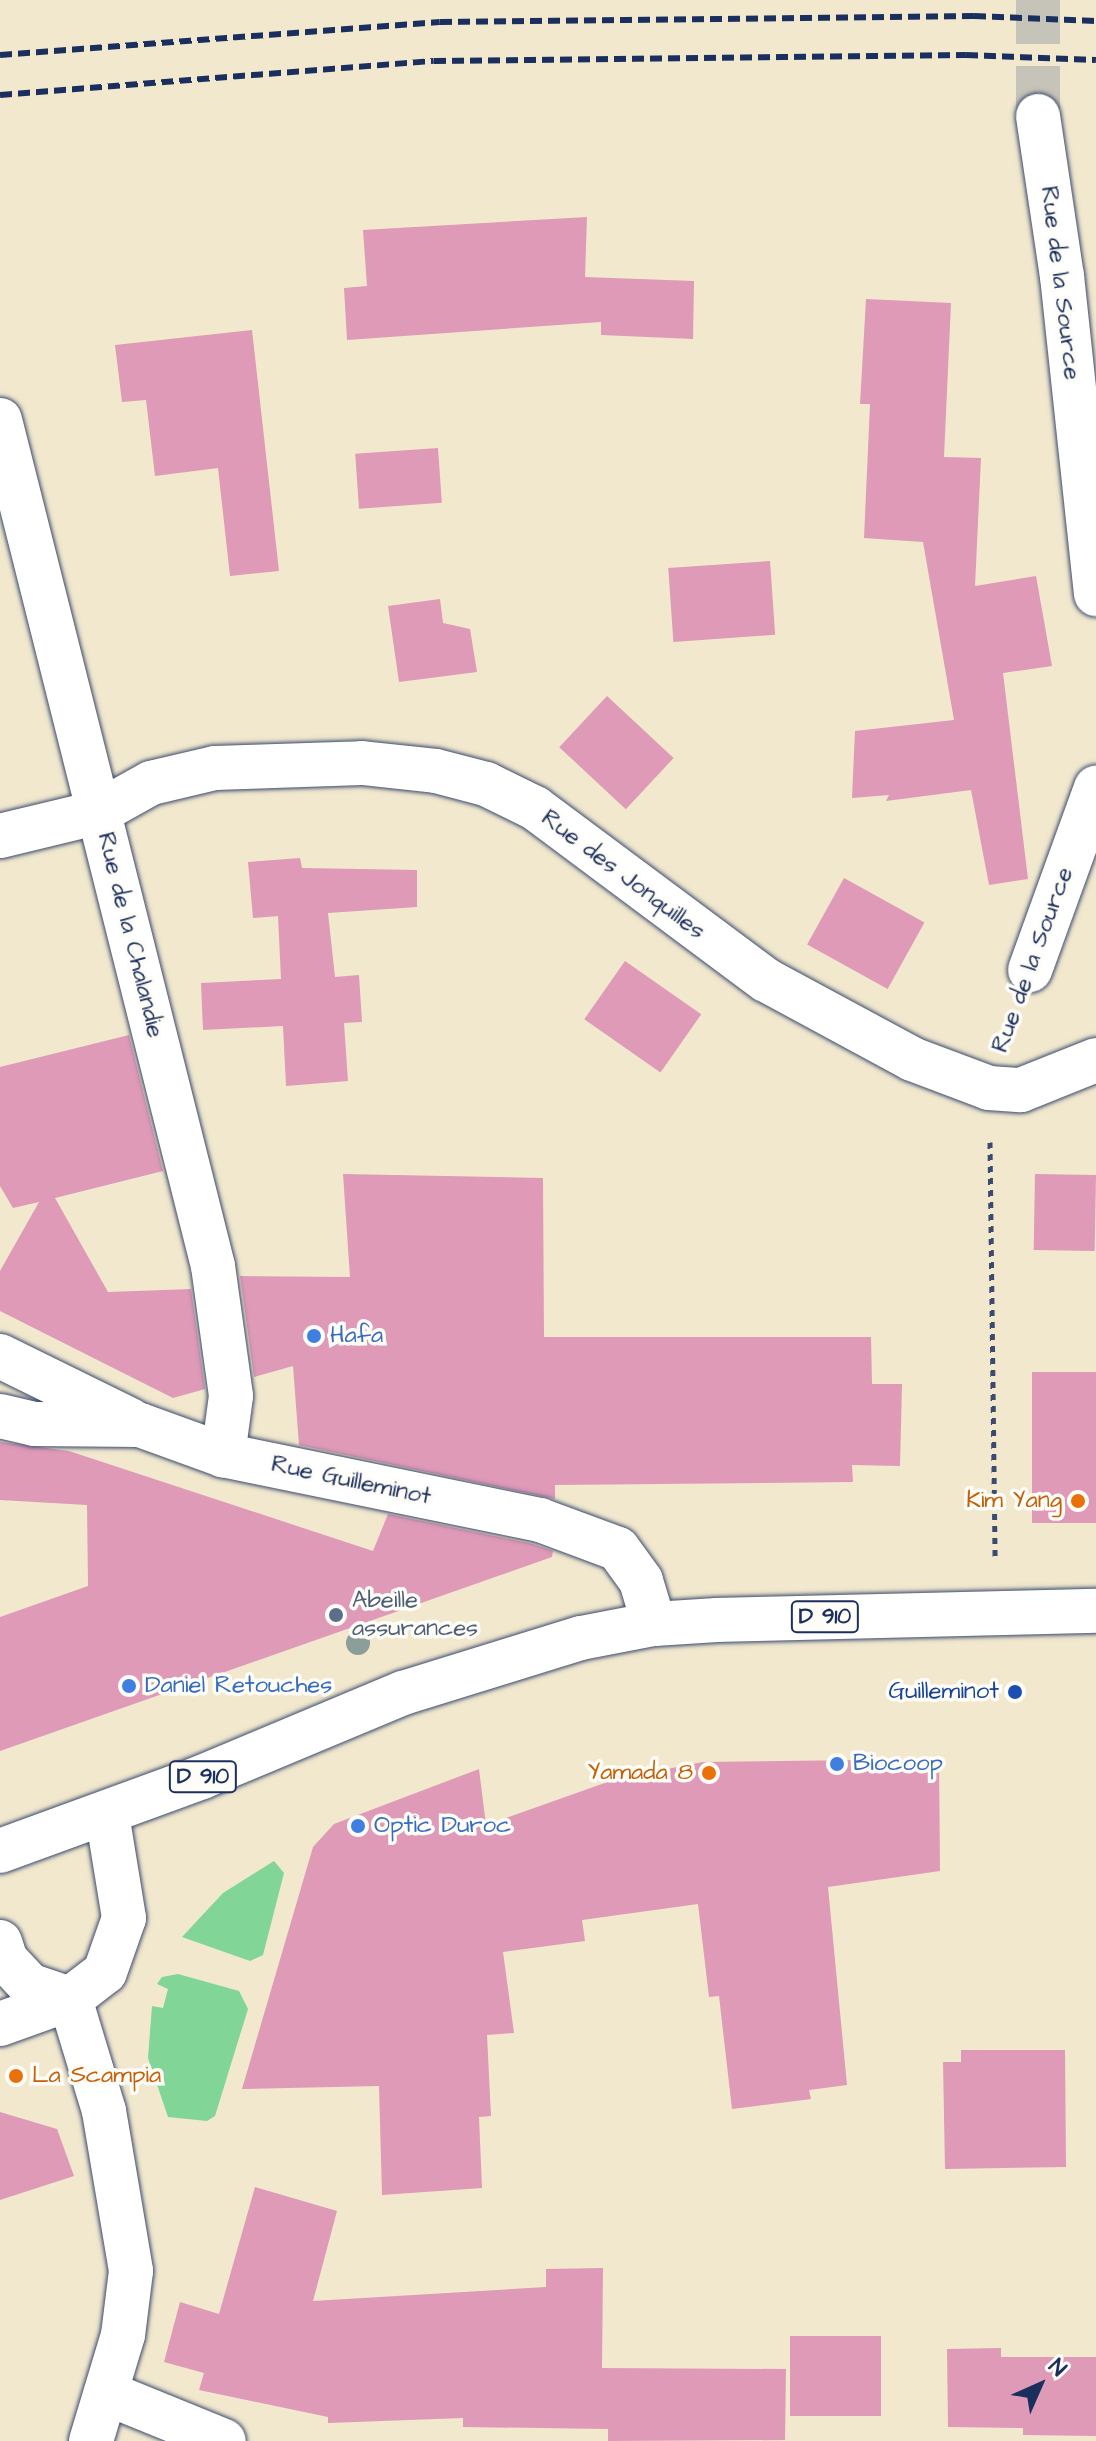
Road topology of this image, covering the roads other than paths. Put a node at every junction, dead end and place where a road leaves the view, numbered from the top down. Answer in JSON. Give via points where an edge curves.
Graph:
{"nodes":[{"id":1,"x":1038,"y":116,"type":"tunnel mouth"},
{"id":2,"x":1079,"y":279,"type":"edge"},
{"id":3,"x":0,"y":420,"type":"edge"},
{"id":4,"x":1096,"y":594,"type":"edge"},
{"id":5,"x":1096,"y":788,"type":"edge"},
{"id":6,"x":99,"y":812,"type":"junction"},
{"id":7,"x":0,"y":836,"type":"edge"},
{"id":8,"x":1030,"y":970,"type":"dead end"},
{"id":9,"x":1096,"y":1060,"type":"edge"},
{"id":10,"x":0,"y":1356,"type":"edge"},
{"id":11,"x":0,"y":1416,"type":"edge"},
{"id":12,"x":140,"y":1425,"type":"junction"},
{"id":13,"x":223,"y":1455,"type":"junction"},
{"id":14,"x":1096,"y":1611,"type":"edge"},
{"id":15,"x":654,"y":1624,"type":"junction"},
{"id":16,"x":107,"y":1814,"type":"junction"},
{"id":17,"x":0,"y":1851,"type":"edge"},
{"id":18,"x":0,"y":1942,"type":"edge"},
{"id":19,"x":70,"y":1999,"type":"junction"},
{"id":20,"x":0,"y":2024,"type":"edge"},
{"id":21,"x":106,"y":2393,"type":"junction"},
{"id":22,"x":91,"y":2441,"type":"edge"},
{"id":23,"x":224,"y":2441,"type":"edge"}],
"edges":[{"from":1,"to":2,"type":"street","name":"Rue de la Source"},
{"from":2,"to":4,"type":"street","name":"Rue de la Source"},
{"from":3,"to":6,"type":"street","name":"Rue de la Chalandie"},
{"from":5,"to":8,"type":"street","name":"Rue de la Source"},
{"from":6,"to":7,"type":"street","name":"Rue des Jonquilles"},
{"from":6,"to":9,"type":"street","name":"Rue des Jonquilles","via":[[151,783],[215,768],[403,765],[486,784],[586,842],[683,922],[766,980],[912,1059],[989,1088],[1021,1090]]},
{"from":6,"to":13,"type":"street","name":"Rue de la Chalandie","via":[[213,1266],[231,1396]]},
{"from":10,"to":12,"type":"street"},
{"from":11,"to":12,"type":"street","name":"Rue Guilleminot","via":[[34,1424]]},
{"from":12,"to":13,"type":"street","name":"Rue Guilleminot"},
{"from":13,"to":15,"type":"street","name":"Rue Guilleminot","via":[[540,1520],[618,1549],[641,1581]]},
{"from":14,"to":15,"type":"street","number":"D 910"},
{"from":15,"to":16,"type":"street","number":"D 910","via":[[581,1638],[403,1693]]},
{"from":16,"to":17,"type":"street","number":"D 910"},
{"from":16,"to":19,"type":"street","via":[[124,1918],[105,1972]]},
{"from":18,"to":19,"type":"street","via":[[6,1960],[29,1985]]},
{"from":19,"to":20,"type":"street"},
{"from":19,"to":21,"type":"street","via":[[104,2111],[131,2271],[123,2335]]},
{"from":21,"to":22,"type":"street"},
{"from":21,"to":23,"type":"street"}]}
